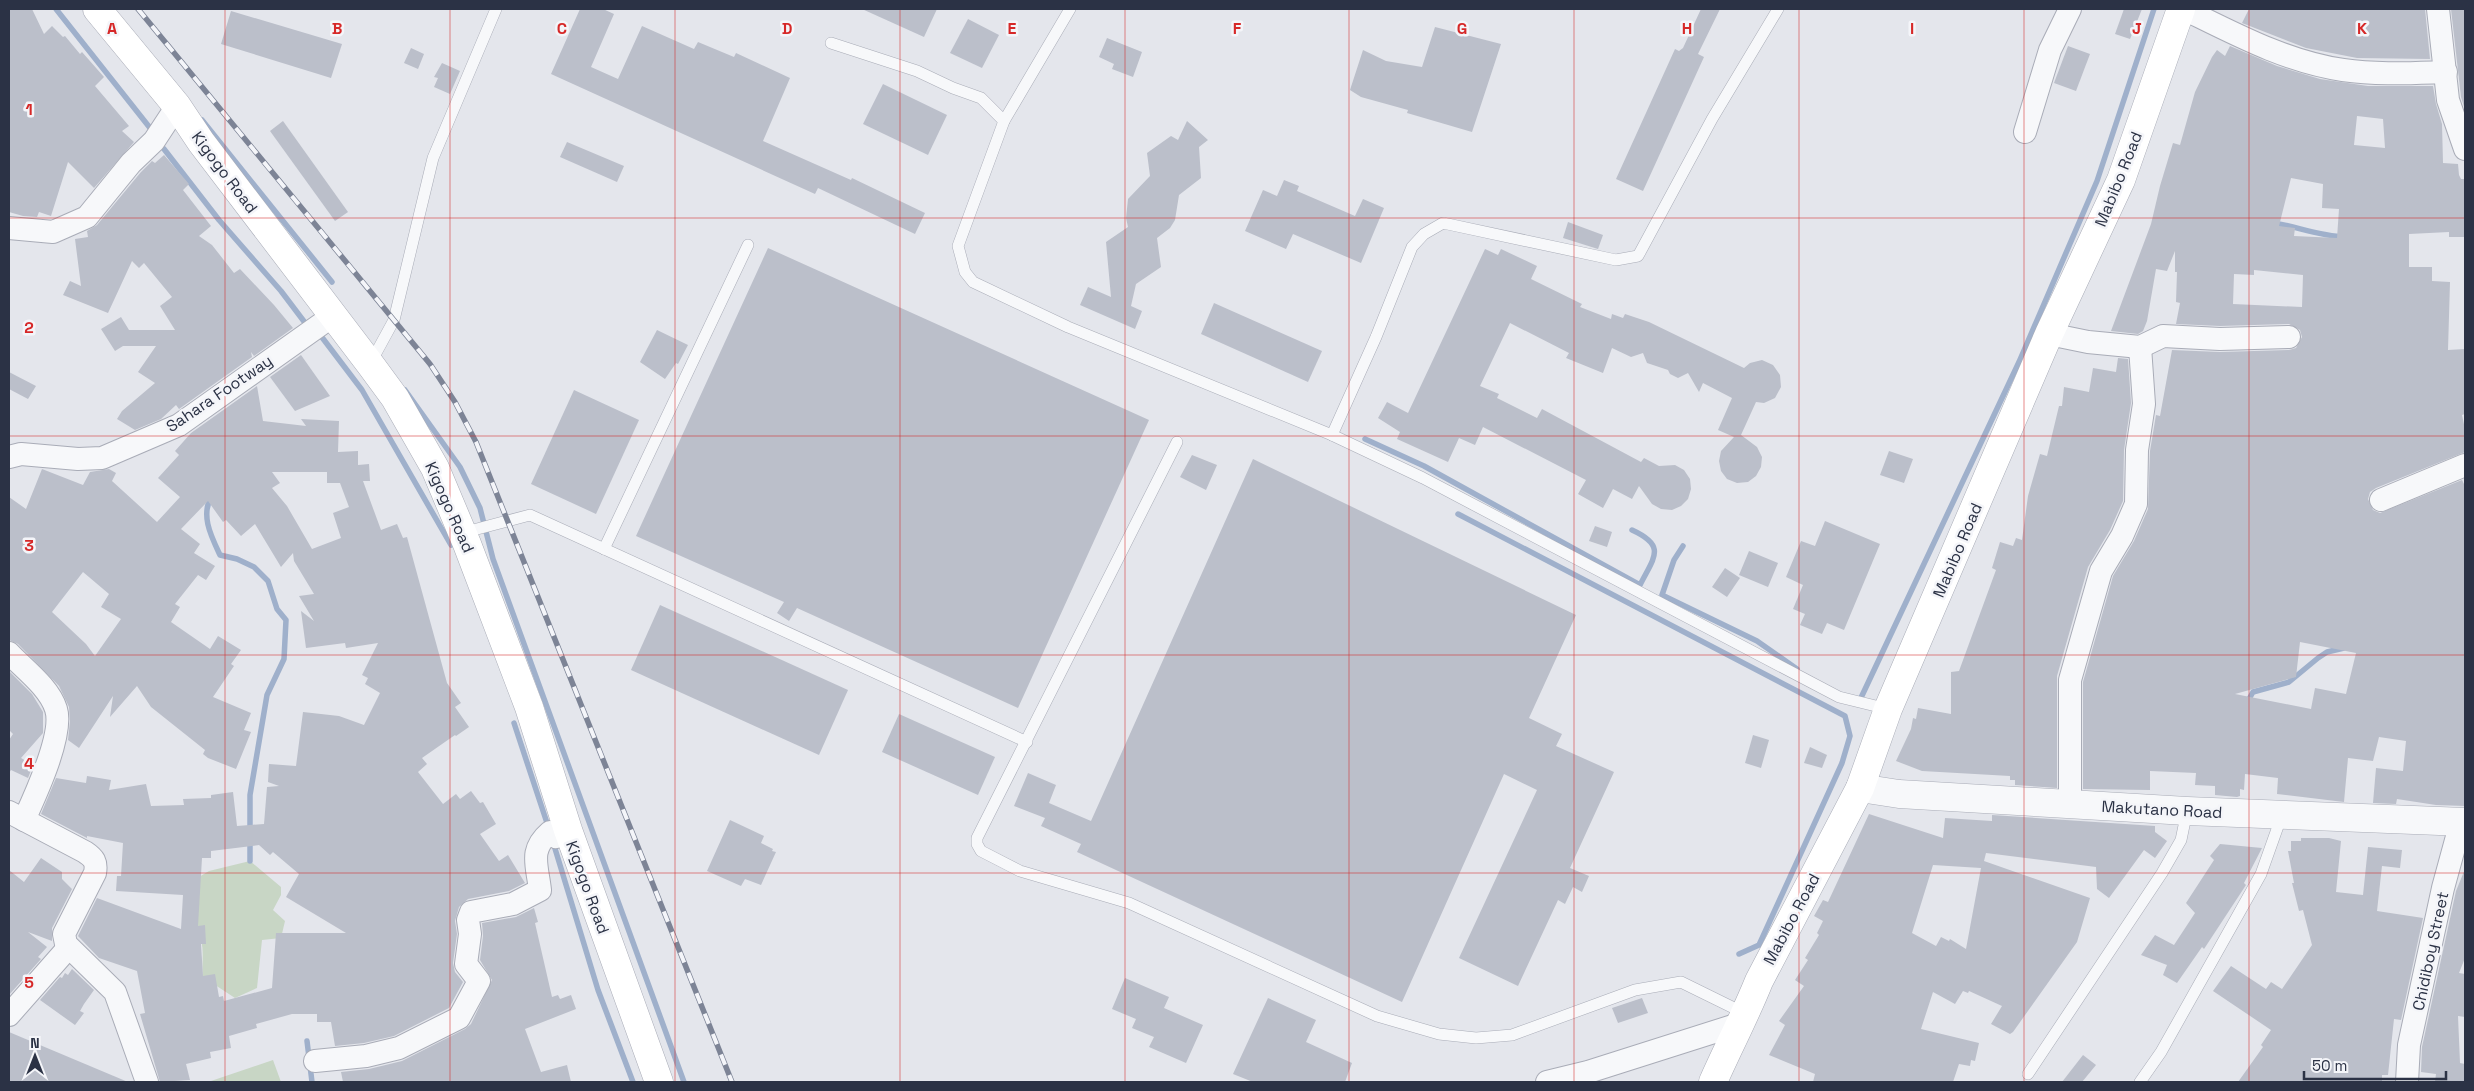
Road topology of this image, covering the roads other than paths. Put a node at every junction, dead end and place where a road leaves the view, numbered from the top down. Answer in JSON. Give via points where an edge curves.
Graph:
{"nodes":[{"id":1,"x":97,"y":9,"type":"edge"},
{"id":2,"x":496,"y":9,"type":"edge"},
{"id":3,"x":1070,"y":9,"type":"edge"},
{"id":4,"x":1778,"y":9,"type":"edge"},
{"id":5,"x":2070,"y":9,"type":"edge"},
{"id":6,"x":2183,"y":9,"type":"edge"},
{"id":7,"x":2438,"y":9,"type":"edge"},
{"id":8,"x":831,"y":43,"type":"dead end"},
{"id":9,"x":2446,"y":72,"type":"junction"},
{"id":10,"x":177,"y":106,"type":"junction"},
{"id":11,"x":1004,"y":121,"type":"junction"},
{"id":12,"x":2025,"y":132,"type":"dead end"},
{"id":13,"x":2465,"y":148,"type":"edge"},
{"id":14,"x":9,"y":228,"type":"edge"},
{"id":15,"x":748,"y":245,"type":"dead end"},
{"id":16,"x":334,"y":315,"type":"junction"},
{"id":17,"x":2049,"y":334,"type":"junction"},
{"id":18,"x":2289,"y":337,"type":"dead end"},
{"id":19,"x":2140,"y":347,"type":"junction"},
{"id":20,"x":370,"y":364,"type":"junction"},
{"id":21,"x":1332,"y":435,"type":"junction"},
{"id":22,"x":1177,"y":442,"type":"dead end"},
{"id":23,"x":9,"y":457,"type":"edge"},
{"id":24,"x":2465,"y":465,"type":"edge"},
{"id":25,"x":2381,"y":500,"type":"dead end"},
{"id":26,"x":462,"y":533,"type":"junction"},
{"id":27,"x":604,"y":549,"type":"junction"},
{"id":28,"x":9,"y":653,"type":"edge"},
{"id":29,"x":1888,"y":709,"type":"junction"},
{"id":30,"x":1027,"y":742,"type":"junction"},
{"id":31,"x":1860,"y":788,"type":"junction"},
{"id":32,"x":2070,"y":804,"type":"junction"},
{"id":33,"x":2187,"y":811,"type":"junction"},
{"id":34,"x":2283,"y":814,"type":"junction"},
{"id":35,"x":16,"y":816,"type":"edge"},
{"id":36,"x":2463,"y":822,"type":"edge"},
{"id":37,"x":568,"y":830,"type":"junction"},
{"id":38,"x":68,"y":948,"type":"junction"},
{"id":39,"x":9,"y":1015,"type":"edge"},
{"id":40,"x":1742,"y":1019,"type":"junction"},
{"id":41,"x":315,"y":1062,"type":"dead end"},
{"id":42,"x":2028,"y":1074,"type":"dead end"},
{"id":43,"x":147,"y":1082,"type":"edge"},
{"id":44,"x":659,"y":1082,"type":"edge"},
{"id":45,"x":1547,"y":1082,"type":"edge"},
{"id":46,"x":1713,"y":1082,"type":"edge"},
{"id":47,"x":2140,"y":1082,"type":"edge"},
{"id":48,"x":2408,"y":1082,"type":"edge"}],
"edges":[{"from":1,"to":10,"type":"main road","name":"Kigogo Road"},
{"from":2,"to":20,"type":"lane","via":[[433,158],[394,320]]},
{"from":3,"to":11,"type":"lane"},
{"from":4,"to":21,"type":"lane","via":[[1712,119],[1638,256],[1609,259],[1443,223],[1424,234],[1412,247]]},
{"from":5,"to":12,"type":"street","via":[[2050,50]]},
{"from":6,"to":9,"type":"street","via":[[2257,44],[2326,67],[2384,74]]},
{"from":6,"to":17,"type":"main road","name":"Mabibo Road","via":[[2121,180]]},
{"from":7,"to":9,"type":"street"},
{"from":8,"to":11,"type":"lane","via":[[917,71],[981,98]]},
{"from":9,"to":13,"type":"street","via":[[2448,100]]},
{"from":10,"to":14,"type":"street","via":[[154,140],[87,217],[53,232]]},
{"from":10,"to":16,"type":"main road","name":"Kigogo Road"},
{"from":11,"to":21,"type":"lane","via":[[958,246],[963,265],[973,282],[1068,328]]},
{"from":15,"to":27,"type":"lane"},
{"from":16,"to":20,"type":"main road","name":"Kigogo Road"},
{"from":16,"to":23,"type":"street","name":"Sahara Footway","via":[[170,428],[102,458],[78,460],[22,454]]},
{"from":17,"to":19,"type":"street"},
{"from":17,"to":29,"type":"main road","name":"Mabibo Road"},
{"from":18,"to":19,"type":"street","via":[[2163,336]]},
{"from":19,"to":32,"type":"street","via":[[2144,404],[2136,504],[2122,536],[2100,571],[2070,680]]},
{"from":20,"to":26,"type":"main road","name":"Kigogo Road","via":[[395,398],[435,468]]},
{"from":21,"to":29,"type":"lane","via":[[1423,478],[1840,697]]},
{"from":22,"to":30,"type":"lane"},
{"from":24,"to":25,"type":"street"},
{"from":26,"to":27,"type":"lane","via":[[530,515]]},
{"from":26,"to":37,"type":"main road","name":"Kigogo Road","via":[[529,707]]},
{"from":27,"to":30,"type":"lane"},
{"from":28,"to":35,"type":"street","via":[[52,700],[58,719],[50,756]]},
{"from":29,"to":31,"type":"main road","name":"Mabibo Road"},
{"from":30,"to":40,"type":"lane","via":[[977,838],[981,851],[1020,871],[1128,903],[1377,1016],[1439,1034],[1476,1038],[1512,1035],[1635,990],[1681,982]]},
{"from":31,"to":32,"type":"street","name":"Makutano Road","via":[[1899,794]]},
{"from":31,"to":40,"type":"main road","name":"Mabibo Road"},
{"from":32,"to":33,"type":"street","name":"Makutano Road"},
{"from":33,"to":34,"type":"street","name":"Makutano Road"},
{"from":33,"to":42,"type":"lane","via":[[2181,840],[2162,873]]},
{"from":34,"to":36,"type":"street","name":"Makutano Road"},
{"from":34,"to":47,"type":"lane","via":[[2261,874],[2166,1044]]},
{"from":35,"to":38,"type":"street","via":[[92,856],[96,865],[64,934]]},
{"from":36,"to":48,"type":"street","name":"Chidiboy Street","via":[[2443,888],[2409,1045]]},
{"from":37,"to":41,"type":"street","via":[[556,837],[550,832],[539,842],[536,853],[540,890],[513,904],[471,912],[466,964],[479,981],[459,1018],[399,1048]]},
{"from":37,"to":44,"type":"main road","name":"Kigogo Road"},
{"from":38,"to":39,"type":"street"},
{"from":38,"to":43,"type":"street","via":[[115,992]]},
{"from":40,"to":45,"type":"street","via":[[1588,1072]]},
{"from":40,"to":46,"type":"main road","name":"Mabibo Road"}]}
